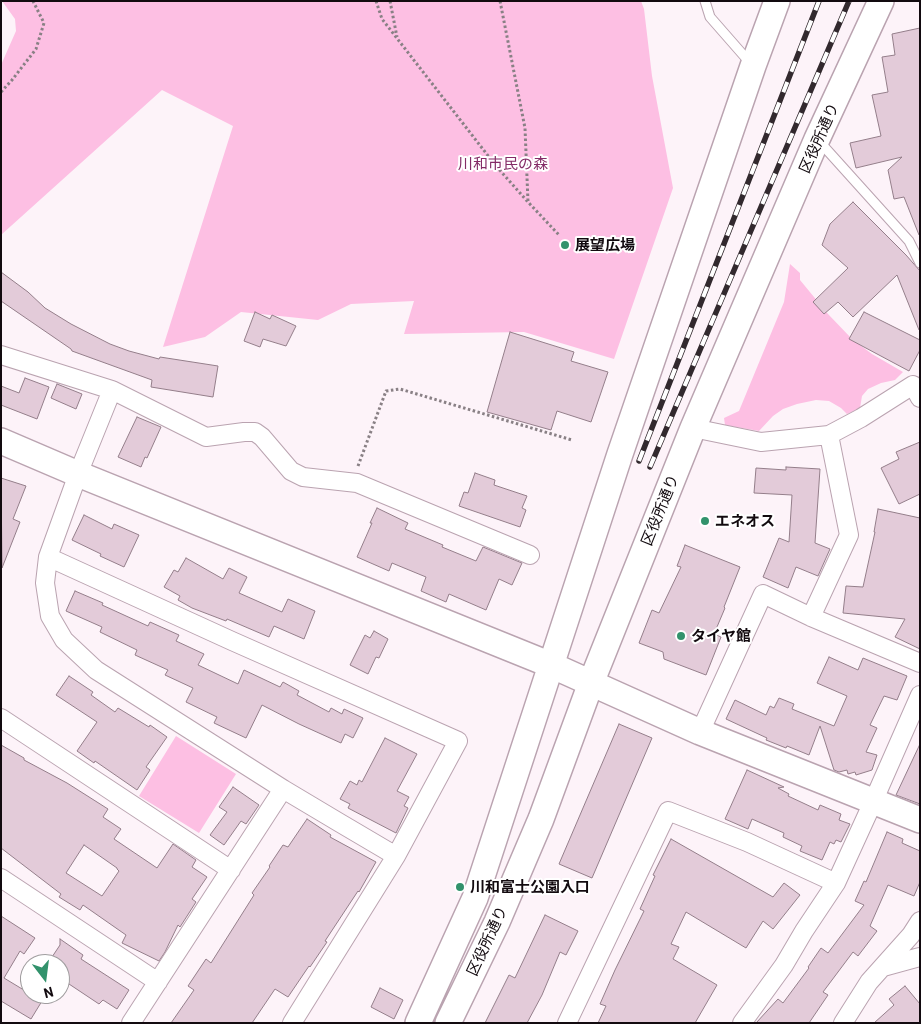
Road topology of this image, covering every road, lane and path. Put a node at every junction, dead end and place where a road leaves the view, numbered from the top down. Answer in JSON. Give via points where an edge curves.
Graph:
{"nodes":[{"id":1,"x":33,"y":1,"type":"edge"},
{"id":2,"x":376,"y":1,"type":"edge"},
{"id":3,"x":390,"y":1,"type":"edge"},
{"id":4,"x":500,"y":1,"type":"edge"},
{"id":5,"x":705,"y":1,"type":"edge"},
{"id":6,"x":778,"y":1,"type":"edge"},
{"id":7,"x":881,"y":1,"type":"edge"},
{"id":8,"x":397,"y":39,"type":"junction"},
{"id":9,"x":753,"y":66,"type":"junction"},
{"id":10,"x":1,"y":92,"type":"edge"},
{"id":11,"x":817,"y":139,"type":"junction"},
{"id":12,"x":528,"y":202,"type":"junction"},
{"id":13,"x":559,"y":235,"type":"dead end"},
{"id":14,"x":920,"y":263,"type":"edge"},
{"id":15,"x":1,"y":355,"type":"edge"},
{"id":16,"x":917,"y":387,"type":"edge"},
{"id":17,"x":112,"y":390,"type":"junction"},
{"id":18,"x":693,"y":428,"type":"junction"},
{"id":19,"x":829,"y":435,"type":"junction"},
{"id":20,"x":572,"y":440,"type":"dead end"},
{"id":21,"x":1,"y":441,"type":"edge"},
{"id":22,"x":78,"y":474,"type":"junction"},
{"id":23,"x":352,"y":482,"type":"junction"},
{"id":24,"x":530,"y":556,"type":"dead end"},
{"id":25,"x":48,"y":558,"type":"junction"},
{"id":26,"x":811,"y":617,"type":"junction"},
{"id":27,"x":920,"y":663,"type":"edge"},
{"id":28,"x":551,"y":665,"type":"junction"},
{"id":29,"x":591,"y":683,"type":"junction"},
{"id":30,"x":920,"y":695,"type":"edge"},
{"id":31,"x":1,"y":718,"type":"edge"},
{"id":32,"x":700,"y":732,"type":"junction"},
{"id":33,"x":283,"y":789,"type":"junction"},
{"id":34,"x":873,"y":802,"type":"junction"},
{"id":35,"x":920,"y":820,"type":"edge"},
{"id":36,"x":396,"y":856,"type":"junction"},
{"id":37,"x":231,"y":870,"type":"junction"},
{"id":38,"x":1,"y":878,"type":"edge"},
{"id":39,"x":836,"y":884,"type":"junction"},
{"id":40,"x":920,"y":921,"type":"edge"},
{"id":41,"x":920,"y":957,"type":"edge"},
{"id":42,"x":883,"y":968,"type":"junction"},
{"id":43,"x":158,"y":982,"type":"junction"},
{"id":44,"x":131,"y":1023,"type":"edge"},
{"id":45,"x":292,"y":1023,"type":"edge"},
{"id":46,"x":418,"y":1023,"type":"edge"},
{"id":47,"x":448,"y":1023,"type":"edge"},
{"id":48,"x":567,"y":1023,"type":"edge"},
{"id":49,"x":742,"y":1023,"type":"edge"},
{"id":50,"x":843,"y":1023,"type":"edge"}],
"edges":[{"from":1,"to":10,"type":"path","via":[[44,23],[36,49]]},
{"from":2,"to":8,"type":"path","via":[[382,19]]},
{"from":3,"to":8,"type":"path"},
{"from":4,"to":12,"type":"path","via":[[525,128]]},
{"from":5,"to":9,"type":"lane","via":[[710,17]]},
{"from":6,"to":9,"type":"street","name":"区役所通り"},
{"from":7,"to":11,"type":"street","name":"区役所通り"},
{"from":8,"to":12,"type":"path"},
{"from":9,"to":28,"type":"street","name":"区役所通り"},
{"from":11,"to":14,"type":"lane","via":[[909,241]]},
{"from":11,"to":18,"type":"street","name":"区役所通り"},
{"from":12,"to":13,"type":"path"},
{"from":15,"to":17,"type":"street"},
{"from":16,"to":19,"type":"street"},
{"from":17,"to":22,"type":"street"},
{"from":17,"to":23,"type":"street","via":[[206,437],[255,432],[292,471],[303,477]]},
{"from":18,"to":19,"type":"street","via":[[761,442]]},
{"from":18,"to":29,"type":"street","name":"区役所通り"},
{"from":19,"to":26,"type":"street","via":[[849,535]]},
{"from":20,"to":23,"type":"path","via":[[400,389],[386,391]]},
{"from":21,"to":22,"type":"street"},
{"from":22,"to":25,"type":"street"},
{"from":22,"to":28,"type":"street"},
{"from":23,"to":24,"type":"street"},
{"from":25,"to":33,"type":"street","via":[[45,583],[50,616],[64,640],[96,670]]},
{"from":25,"to":36,"type":"street","via":[[458,741]]},
{"from":26,"to":27,"type":"street"},
{"from":26,"to":32,"type":"street","via":[[763,594]]},
{"from":28,"to":29,"type":"street"},
{"from":28,"to":46,"type":"street","name":"区役所通り","via":[[475,898]]},
{"from":29,"to":32,"type":"street"},
{"from":29,"to":47,"type":"street","name":"区役所通り","via":[[542,819]]},
{"from":30,"to":34,"type":"street"},
{"from":31,"to":37,"type":"street"},
{"from":32,"to":34,"type":"street"},
{"from":33,"to":36,"type":"street"},
{"from":33,"to":37,"type":"street"},
{"from":34,"to":35,"type":"street"},
{"from":34,"to":39,"type":"street"},
{"from":36,"to":45,"type":"street"},
{"from":37,"to":43,"type":"street"},
{"from":38,"to":43,"type":"street"},
{"from":39,"to":48,"type":"street","via":[[747,842],[668,810]]},
{"from":39,"to":49,"type":"street"},
{"from":40,"to":42,"type":"street"},
{"from":41,"to":42,"type":"street"},
{"from":42,"to":50,"type":"street","via":[[868,982]]},
{"from":43,"to":44,"type":"street"}]}
